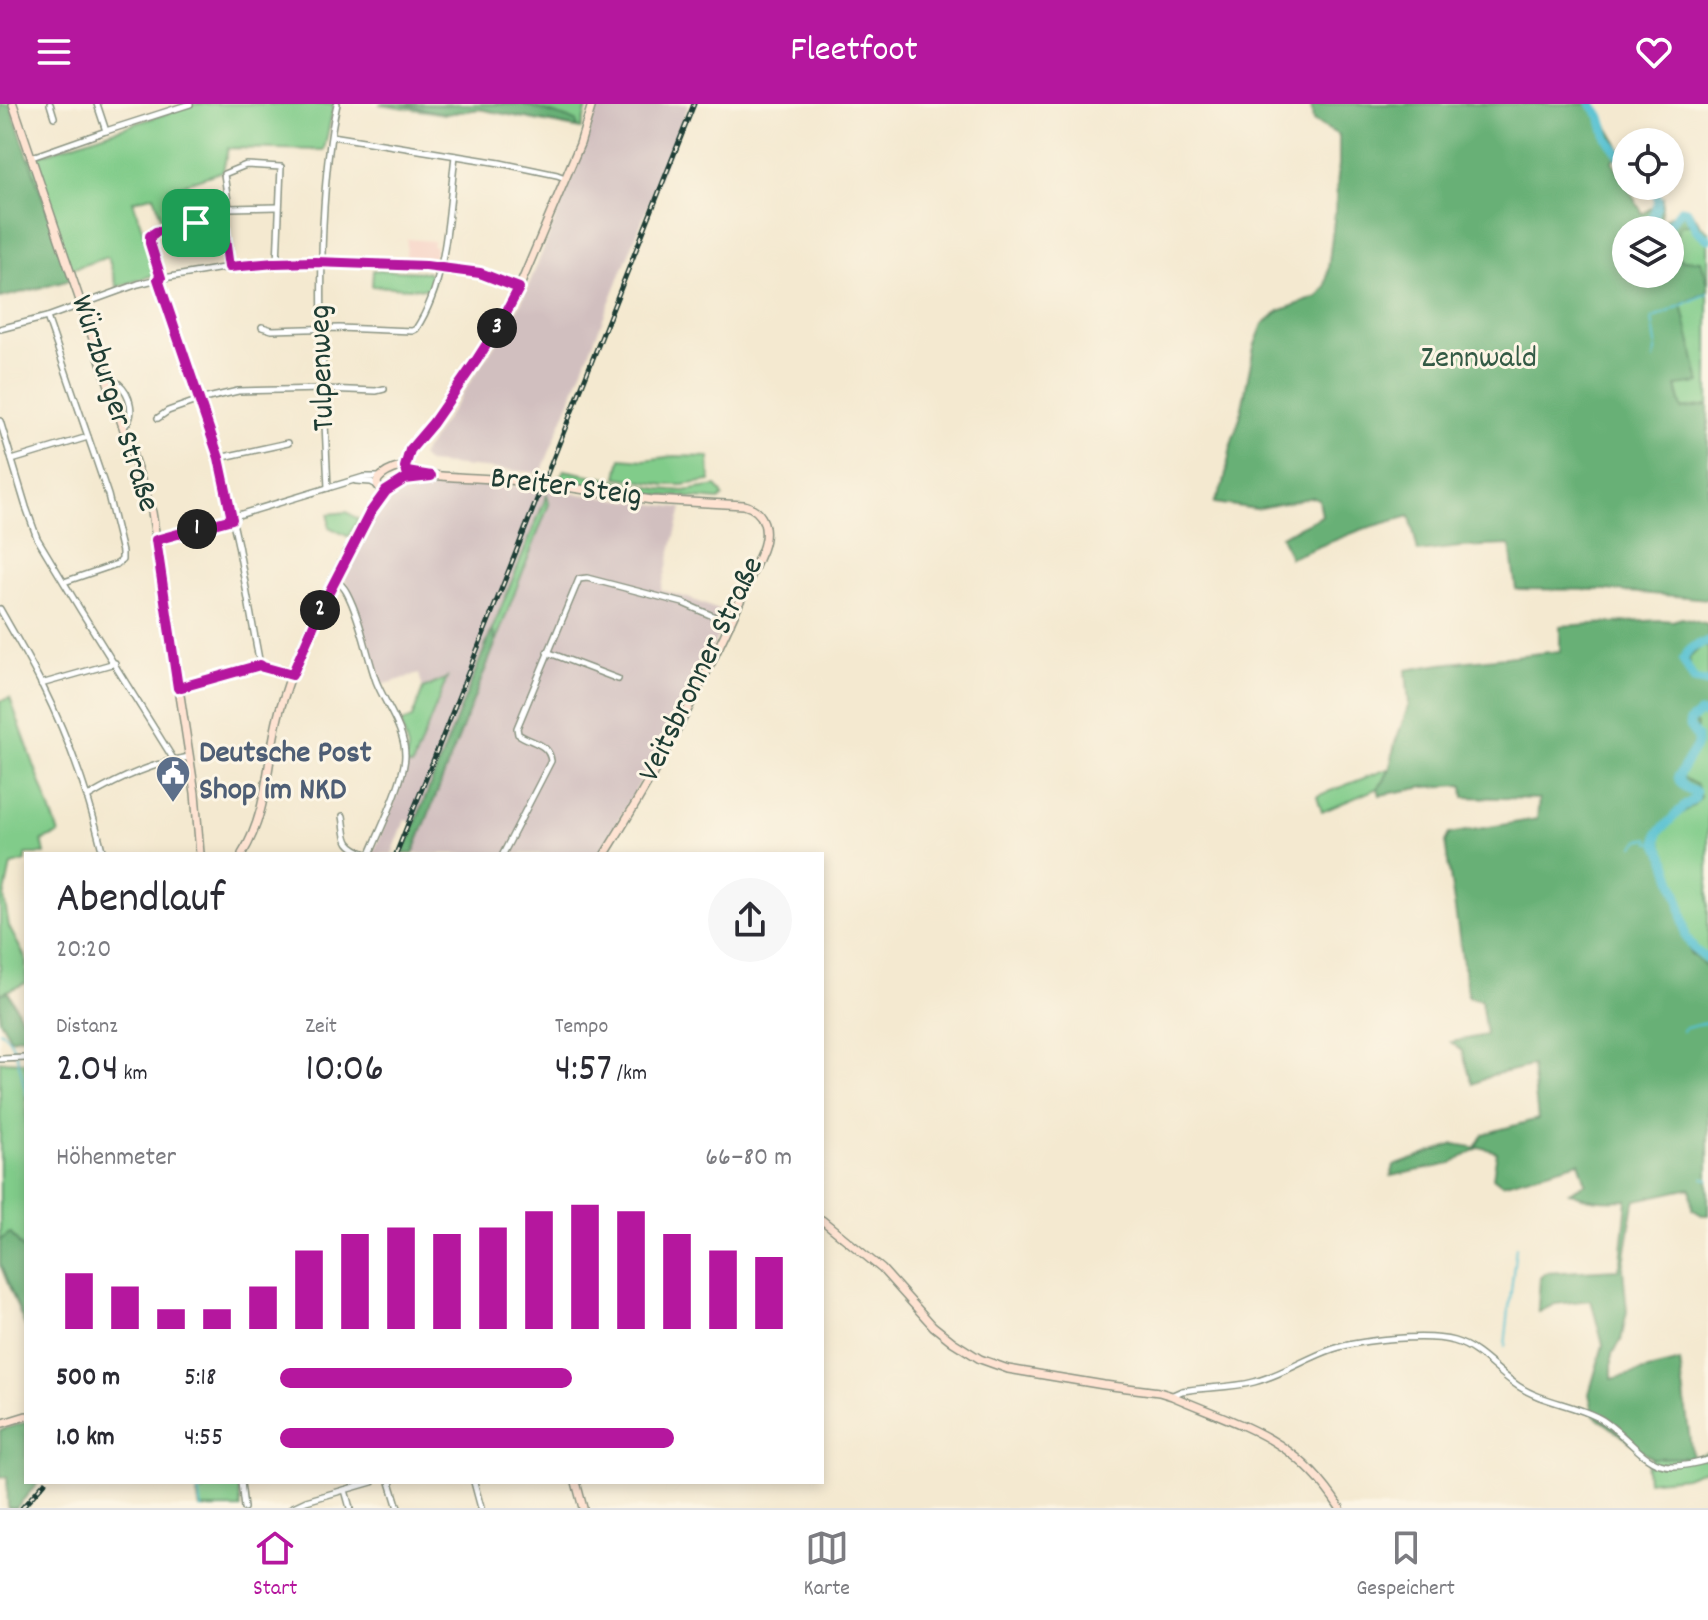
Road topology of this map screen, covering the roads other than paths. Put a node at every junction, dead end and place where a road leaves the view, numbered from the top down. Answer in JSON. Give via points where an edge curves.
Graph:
{"nodes":[{"id":1,"x":13,"y":104,"type":"edge"},
{"id":2,"x":50,"y":104,"type":"edge"},
{"id":3,"x":97,"y":104,"type":"edge"},
{"id":4,"x":190,"y":104,"type":"edge"},
{"id":5,"x":337,"y":104,"type":"edge"},
{"id":6,"x":592,"y":104,"type":"edge"},
{"id":7,"x":54,"y":117,"type":"dead end"},
{"id":8,"x":106,"y":131,"type":"junction"},
{"id":9,"x":332,"y":136,"type":"junction"},
{"id":10,"x":455,"y":156,"type":"junction"},
{"id":11,"x":31,"y":158,"type":"junction"},
{"id":12,"x":565,"y":178,"type":"junction"},
{"id":13,"x":191,"y":202,"type":"dead end"},
{"id":14,"x":278,"y":207,"type":"junction"},
{"id":15,"x":229,"y":208,"type":"junction"},
{"id":16,"x":222,"y":218,"type":"junction"},
{"id":17,"x":196,"y":223,"type":"junction"},
{"id":18,"x":322,"y":262,"type":"junction"},
{"id":19,"x":277,"y":263,"type":"junction"},
{"id":20,"x":229,"y":267,"type":"junction"},
{"id":21,"x":441,"y":267,"type":"junction"},
{"id":22,"x":160,"y":278,"type":"junction"},
{"id":23,"x":519,"y":288,"type":"junction"},
{"id":24,"x":81,"y":304,"type":"junction"},
{"id":25,"x":47,"y":317,"type":"junction"},
{"id":26,"x":262,"y":327,"type":"dead end"},
{"id":27,"x":0,"y":329,"type":"edge"},
{"id":28,"x":322,"y":329,"type":"junction"},
{"id":29,"x":108,"y":383,"type":"junction"},
{"id":30,"x":324,"y":389,"type":"junction"},
{"id":31,"x":384,"y":389,"type":"dead end"},
{"id":32,"x":199,"y":400,"type":"junction"},
{"id":33,"x":158,"y":418,"type":"dead end"},
{"id":34,"x":0,"y":421,"type":"edge"},
{"id":35,"x":123,"y":427,"type":"junction"},
{"id":36,"x":88,"y":437,"type":"junction"},
{"id":37,"x":288,"y":443,"type":"dead end"},
{"id":38,"x":219,"y":458,"type":"junction"},
{"id":39,"x":12,"y":460,"type":"junction"},
{"id":40,"x":404,"y":471,"type":"junction"},
{"id":41,"x":380,"y":485,"type":"junction"},
{"id":42,"x":328,"y":488,"type":"junction"},
{"id":43,"x":726,"y":504,"type":"joint"},
{"id":44,"x":232,"y":519,"type":"junction"},
{"id":45,"x":156,"y":540,"type":"junction"},
{"id":46,"x":335,"y":579,"type":"junction"},
{"id":47,"x":64,"y":582,"type":"junction"},
{"id":48,"x":0,"y":609,"type":"edge"},
{"id":49,"x":731,"y":624,"type":"junction"},
{"id":50,"x":547,"y":652,"type":"junction"},
{"id":51,"x":115,"y":663,"type":"junction"},
{"id":52,"x":260,"y":665,"type":"junction"},
{"id":53,"x":292,"y":675,"type":"junction"},
{"id":54,"x":618,"y":679,"type":"dead end"},
{"id":55,"x":41,"y":684,"type":"junction"},
{"id":56,"x":178,"y":688,"type":"junction"},
{"id":57,"x":189,"y":757,"type":"junction"},
{"id":58,"x":174,"y":760,"type":"junction"},
{"id":59,"x":88,"y":797,"type":"junction"},
{"id":60,"x":343,"y":816,"type":"dead end"},
{"id":61,"x":102,"y":852,"type":"edge"},
{"id":62,"x":200,"y":852,"type":"edge"},
{"id":63,"x":243,"y":852,"type":"edge"},
{"id":64,"x":363,"y":852,"type":"edge"},
{"id":65,"x":369,"y":852,"type":"edge"},
{"id":66,"x":504,"y":852,"type":"edge"},
{"id":67,"x":606,"y":852,"type":"edge"},
{"id":68,"x":24,"y":1058,"type":"edge"},
{"id":69,"x":3,"y":1060,"type":"edge"},
{"id":70,"x":824,"y":1222,"type":"edge"},
{"id":71,"x":1172,"y":1396,"type":"junction"},
{"id":72,"x":24,"y":1417,"type":"edge"},
{"id":73,"x":0,"y":1424,"type":"edge"},
{"id":74,"x":1708,"y":1460,"type":"edge"},
{"id":75,"x":241,"y":1484,"type":"edge"},
{"id":76,"x":365,"y":1484,"type":"edge"},
{"id":77,"x":391,"y":1484,"type":"edge"},
{"id":78,"x":475,"y":1484,"type":"edge"},
{"id":79,"x":577,"y":1484,"type":"edge"},
{"id":80,"x":345,"y":1490,"type":"junction"},
{"id":81,"x":244,"y":1508,"type":"edge"},
{"id":82,"x":291,"y":1508,"type":"edge"},
{"id":83,"x":350,"y":1508,"type":"edge"},
{"id":84,"x":398,"y":1508,"type":"edge"},
{"id":85,"x":481,"y":1508,"type":"edge"},
{"id":86,"x":583,"y":1508,"type":"edge"},
{"id":87,"x":1340,"y":1508,"type":"edge"}],
"edges":[{"from":1,"to":11,"type":"street","name":"Würzburger Straße"},
{"from":2,"to":7,"type":"street"},
{"from":3,"to":8,"type":"street"},
{"from":4,"to":8,"type":"street"},
{"from":5,"to":9,"type":"street","name":"Tulpenweg"},
{"from":6,"to":12,"type":"street"},
{"from":8,"to":11,"type":"street"},
{"from":9,"to":10,"type":"street"},
{"from":9,"to":18,"type":"street","name":"Tulpenweg"},
{"from":10,"to":12,"type":"street"},
{"from":10,"to":21,"type":"street"},
{"from":11,"to":24,"type":"street","name":"Würzburger Straße"},
{"from":12,"to":23,"type":"street"},
{"from":13,"to":17,"type":"street"},
{"from":14,"to":15,"type":"street"},
{"from":14,"to":15,"type":"street","via":[[281,167],[246,165],[224,174]]},
{"from":14,"to":19,"type":"street"},
{"from":15,"to":16,"type":"street"},
{"from":16,"to":17,"type":"street"},
{"from":16,"to":20,"type":"street"},
{"from":17,"to":22,"type":"street","via":[[150,236]]},
{"from":18,"to":19,"type":"street"},
{"from":18,"to":21,"type":"street"},
{"from":18,"to":28,"type":"street","name":"Tulpenweg"},
{"from":19,"to":20,"type":"street"},
{"from":20,"to":22,"type":"street"},
{"from":21,"to":23,"type":"street","via":[[480,273]]},
{"from":21,"to":28,"type":"street","via":[[412,331]]},
{"from":22,"to":24,"type":"street"},
{"from":22,"to":32,"type":"street"},
{"from":23,"to":40,"type":"street","via":[[476,361],[410,450]]},
{"from":24,"to":25,"type":"street"},
{"from":24,"to":29,"type":"street","name":"Würzburger Straße"},
{"from":25,"to":27,"type":"street"},
{"from":25,"to":36,"type":"street"},
{"from":26,"to":28,"type":"street"},
{"from":28,"to":30,"type":"street","name":"Tulpenweg"},
{"from":29,"to":35,"type":"street","name":"Würzburger Straße"},
{"from":29,"to":35,"type":"street","via":[[125,390],[131,413]]},
{"from":30,"to":31,"type":"street"},
{"from":30,"to":32,"type":"street","via":[[238,391]]},
{"from":30,"to":42,"type":"street","name":"Tulpenweg"},
{"from":32,"to":33,"type":"street"},
{"from":32,"to":38,"type":"street"},
{"from":34,"to":39,"type":"street"},
{"from":35,"to":45,"type":"street","name":"Würzburger Straße","via":[[152,512]]},
{"from":36,"to":39,"type":"street"},
{"from":36,"to":47,"type":"street","via":[[122,560]]},
{"from":37,"to":38,"type":"street"},
{"from":38,"to":44,"type":"street"},
{"from":39,"to":47,"type":"street","via":[[37,538]]},
{"from":40,"to":41,"type":"street"},
{"from":40,"to":41,"type":"street"},
{"from":40,"to":43,"type":"street","name":"Breiter Steig","bridge":true},
{"from":41,"to":42,"type":"street","via":[[364,477]]},
{"from":41,"to":46,"type":"street"},
{"from":42,"to":44,"type":"street"},
{"from":43,"to":49,"type":"street","name":"Veitsbronner Straße","via":[[755,510],[766,534]]},
{"from":44,"to":45,"type":"street"},
{"from":44,"to":52,"type":"street"},
{"from":45,"to":56,"type":"street","name":"Würzburger Straße"},
{"from":46,"to":53,"type":"street"},
{"from":46,"to":65,"type":"street","via":[[358,620],[405,755]]},
{"from":47,"to":51,"type":"street"},
{"from":48,"to":55,"type":"street"},
{"from":49,"to":50,"type":"street","via":[[683,603],[580,578]]},
{"from":49,"to":67,"type":"street","name":"Veitsbronner Straße","via":[[674,737]]},
{"from":50,"to":54,"type":"street"},
{"from":50,"to":66,"type":"street","via":[[517,728],[522,738],[545,748],[551,761]]},
{"from":51,"to":55,"type":"street"},
{"from":51,"to":58,"type":"street"},
{"from":52,"to":53,"type":"street"},
{"from":52,"to":56,"type":"street"},
{"from":53,"to":63,"type":"street","via":[[274,732],[260,813]]},
{"from":55,"to":59,"type":"street"},
{"from":56,"to":57,"type":"street","name":"Würzburger Straße"},
{"from":57,"to":58,"type":"street"},
{"from":57,"to":62,"type":"street","name":"Würzburger Straße"},
{"from":58,"to":59,"type":"street"},
{"from":59,"to":61,"type":"street"},
{"from":60,"to":64,"type":"street","via":[[348,843]]},
{"from":68,"to":69,"type":"street"},
{"from":70,"to":71,"type":"street","via":[[882,1269],[933,1326],[980,1359],[1008,1369]]},
{"from":71,"to":74,"type":"street","via":[[1254,1382],[1346,1346],[1431,1337],[1462,1344],[1520,1388],[1598,1417],[1655,1462],[1672,1466]]},
{"from":71,"to":87,"type":"street","via":[[1288,1449],[1326,1485]]},
{"from":72,"to":73,"type":"street"},
{"from":75,"to":81,"type":"street"},
{"from":76,"to":80,"type":"street"},
{"from":77,"to":84,"type":"street"},
{"from":78,"to":85,"type":"street"},
{"from":79,"to":86,"type":"street"},
{"from":80,"to":82,"type":"street"},
{"from":80,"to":83,"type":"street"}]}
